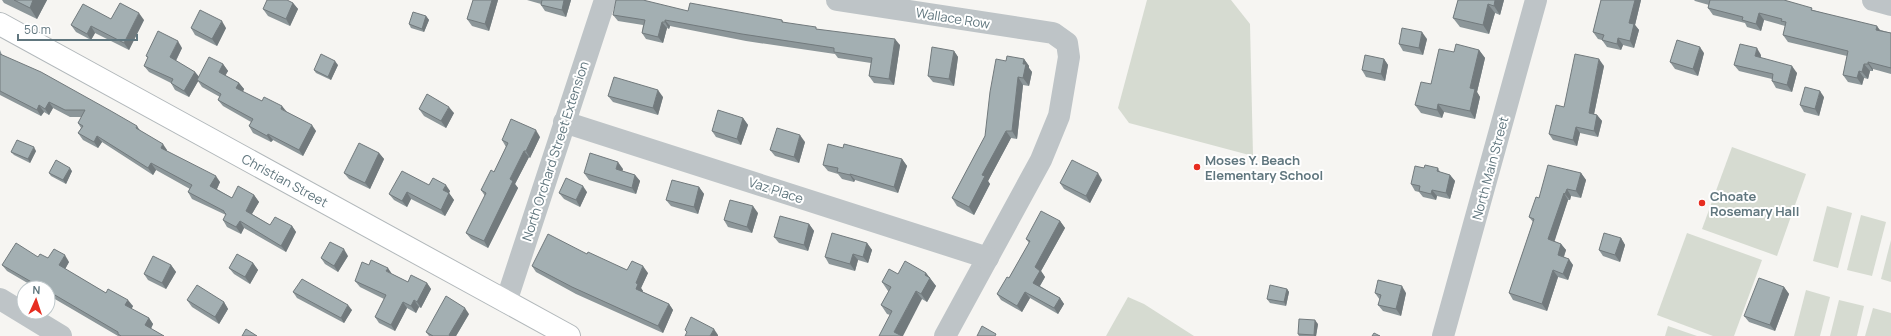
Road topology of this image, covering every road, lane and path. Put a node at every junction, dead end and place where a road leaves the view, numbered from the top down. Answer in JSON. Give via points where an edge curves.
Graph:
{"nodes":[{"id":1,"x":605,"y":0,"type":"edge"},
{"id":2,"x":837,"y":0,"type":"edge"},
{"id":3,"x":1536,"y":0,"type":"edge"},
{"id":4,"x":1873,"y":0,"type":"edge"},
{"id":5,"x":1891,"y":5,"type":"edge"},
{"id":6,"x":0,"y":24,"type":"edge"},
{"id":7,"x":564,"y":122,"type":"junction"},
{"id":8,"x":988,"y":258,"type":"junction"},
{"id":9,"x":0,"y":299,"type":"edge"},
{"id":10,"x":506,"y":302,"type":"junction"},
{"id":11,"x":61,"y":336,"type":"edge"},
{"id":12,"x":569,"y":336,"type":"edge"},
{"id":13,"x":945,"y":336,"type":"edge"},
{"id":14,"x":1443,"y":336,"type":"edge"}],
"edges":[{"from":1,"to":7,"type":"street","name":"North Orchard Street Extension"},
{"from":2,"to":8,"type":"street","name":"Wallace Row","via":[[1053,33],[1067,43],[1069,57],[1059,116],[1041,160]]},
{"from":3,"to":14,"type":"street","name":"North Main Street"},
{"from":4,"to":5,"type":"street"},
{"from":6,"to":10,"type":"main road","name":"Christian Street"},
{"from":7,"to":8,"type":"street","name":"Vaz Place"},
{"from":7,"to":10,"type":"street","name":"North Orchard Street Extension"},
{"from":8,"to":13,"type":"street"},
{"from":9,"to":11,"type":"street"},
{"from":10,"to":12,"type":"main road","name":"Christian Street"}]}
